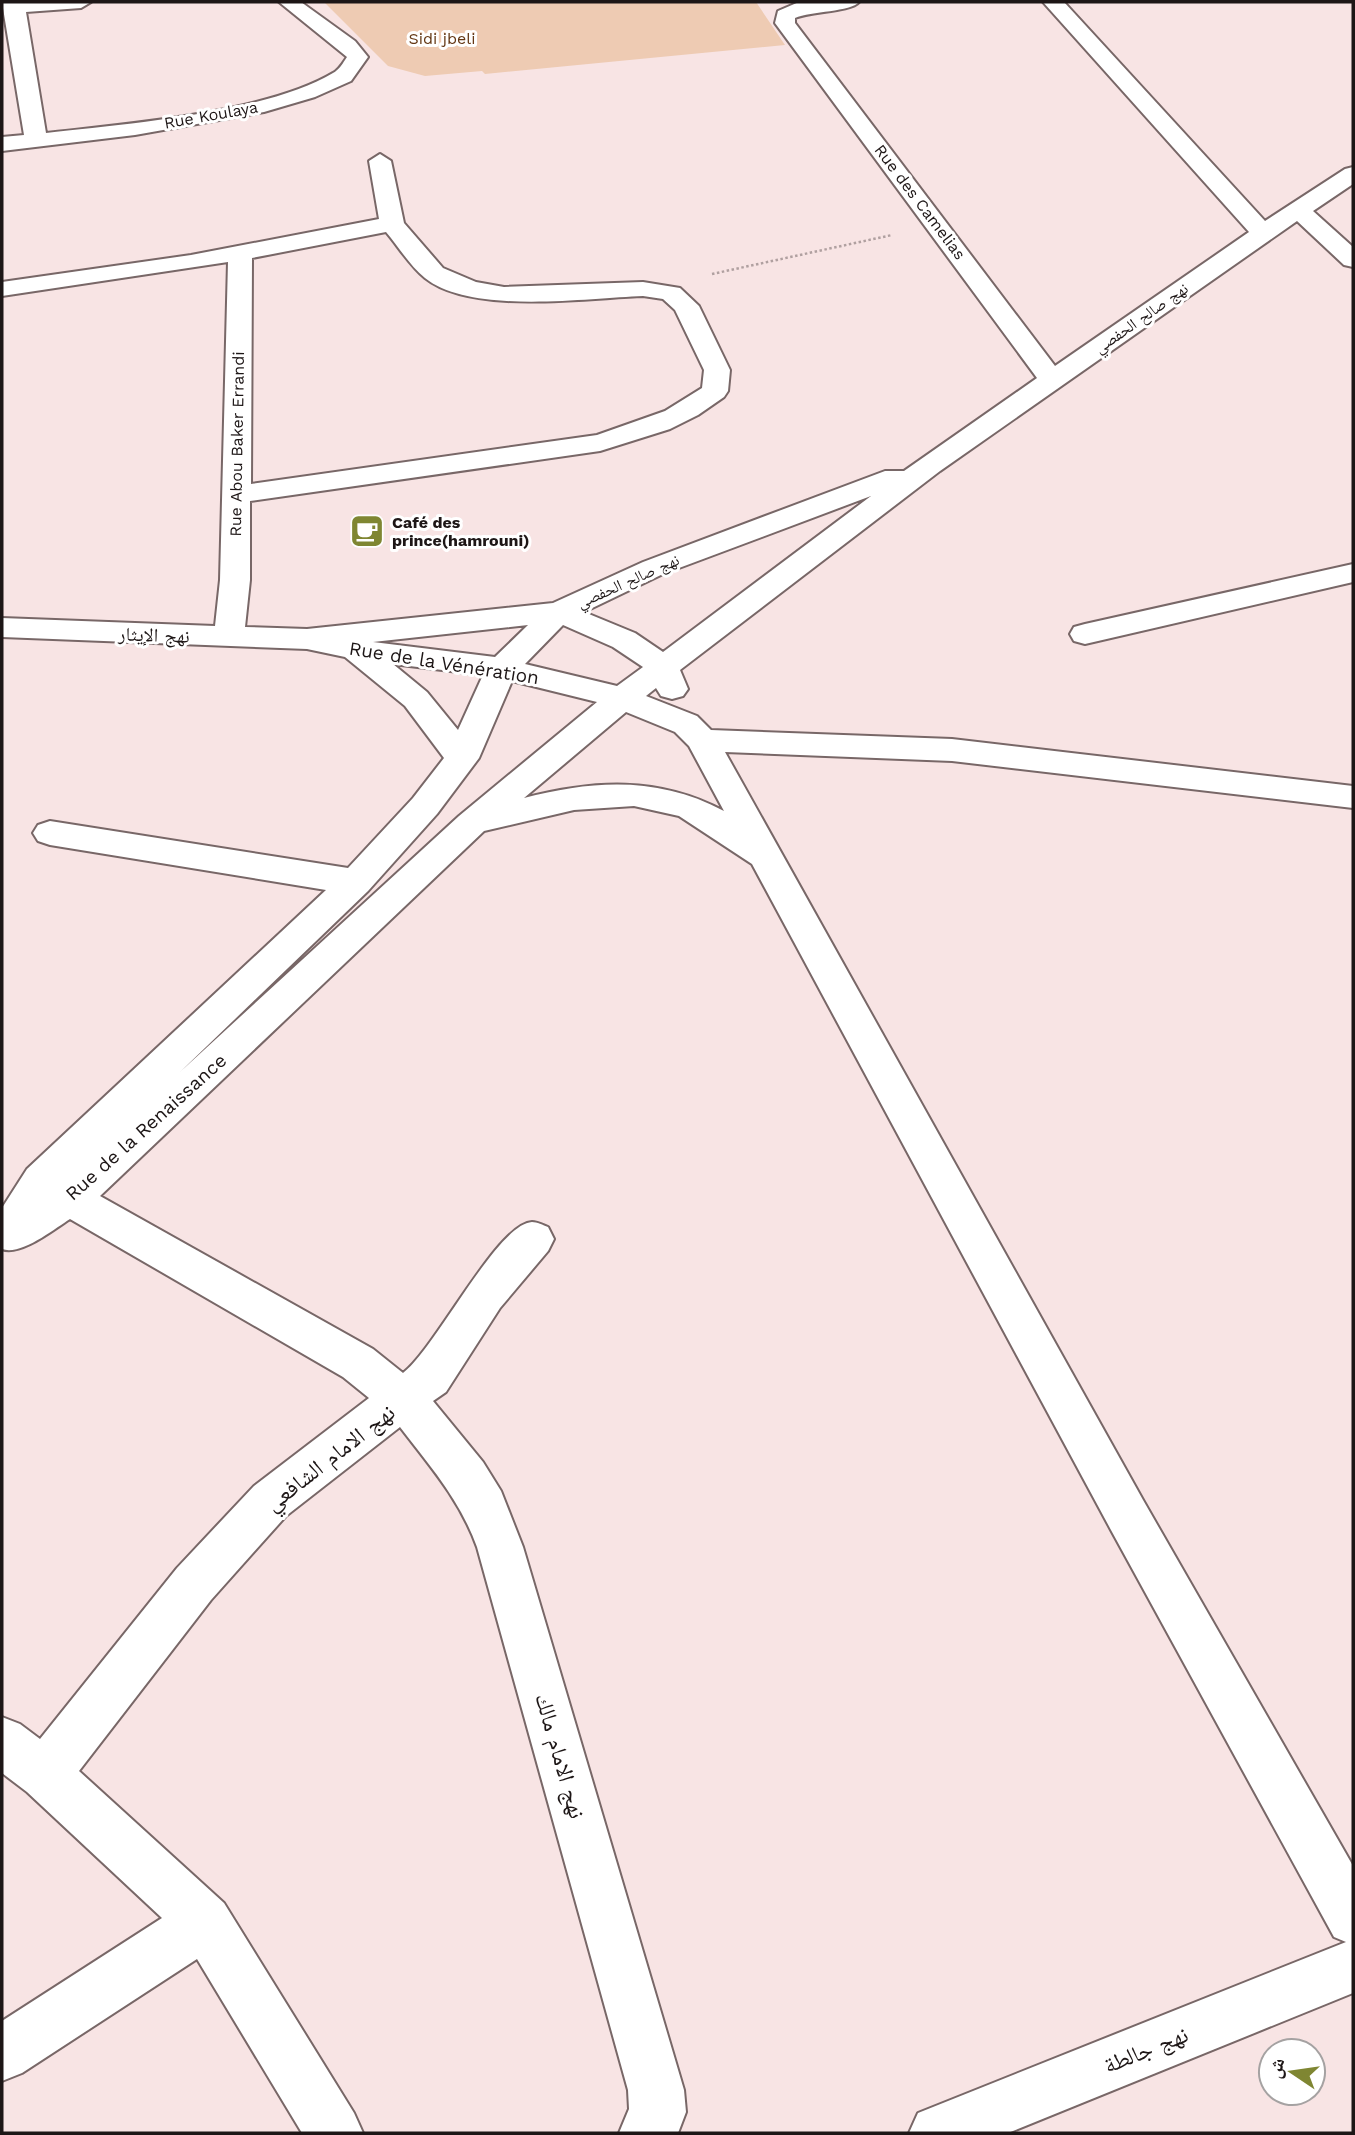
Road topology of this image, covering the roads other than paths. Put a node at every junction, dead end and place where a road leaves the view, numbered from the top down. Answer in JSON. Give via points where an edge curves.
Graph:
{"nodes":[{"id":1,"x":81,"y":2,"type":"edge"},
{"id":2,"x":289,"y":2,"type":"edge"},
{"id":3,"x":849,"y":2,"type":"edge"},
{"id":4,"x":1053,"y":2,"type":"edge"},
{"id":5,"x":8,"y":8,"type":"edge"},
{"id":6,"x":36,"y":140,"type":"junction"},
{"id":7,"x":2,"y":144,"type":"edge"},
{"id":8,"x":380,"y":161,"type":"dead end"},
{"id":9,"x":1353,"y":174,"type":"edge"},
{"id":10,"x":1297,"y":209,"type":"junction"},
{"id":11,"x":392,"y":224,"type":"junction"},
{"id":12,"x":1263,"y":233,"type":"junction"},
{"id":13,"x":240,"y":251,"type":"junction"},
{"id":14,"x":1353,"y":260,"type":"edge"},
{"id":15,"x":2,"y":289,"type":"edge"},
{"id":16,"x":1052,"y":380,"type":"junction"},
{"id":17,"x":930,"y":465,"type":"junction"},
{"id":18,"x":235,"y":495,"type":"junction"},
{"id":19,"x":1353,"y":573,"type":"edge"},
{"id":20,"x":559,"y":612,"type":"junction"},
{"id":21,"x":2,"y":628,"type":"edge"},
{"id":22,"x":1084,"y":634,"type":"dead end"},
{"id":23,"x":229,"y":637,"type":"junction"},
{"id":24,"x":307,"y":639,"type":"junction"},
{"id":25,"x":355,"y":649,"type":"junction"},
{"id":26,"x":663,"y":666,"type":"junction"},
{"id":27,"x":502,"y":668,"type":"junction"},
{"id":28,"x":622,"y":698,"type":"junction"},
{"id":29,"x":694,"y":732,"type":"junction"},
{"id":30,"x":461,"y":758,"type":"junction"},
{"id":31,"x":1353,"y":797,"type":"edge"},
{"id":32,"x":471,"y":824,"type":"junction"},
{"id":33,"x":50,"y":833,"type":"dead end"},
{"id":34,"x":767,"y":860,"type":"junction"},
{"id":35,"x":356,"y":882,"type":"junction"},
{"id":36,"x":55,"y":1190,"type":"junction"},
{"id":37,"x":5,"y":1237,"type":"edge"},
{"id":38,"x":533,"y":1239,"type":"dead end"},
{"id":39,"x":405,"y":1399,"type":"junction"},
{"id":40,"x":2,"y":1742,"type":"edge"},
{"id":41,"x":45,"y":1774,"type":"junction"},
{"id":42,"x":1353,"y":1918,"type":"edge"},
{"id":43,"x":205,"y":1922,"type":"junction"},
{"id":44,"x":1353,"y":1966,"type":"edge"},
{"id":45,"x":2,"y":2053,"type":"edge"},
{"id":46,"x":334,"y":2133,"type":"edge"},
{"id":47,"x":648,"y":2133,"type":"edge"},
{"id":48,"x":938,"y":2133,"type":"edge"}],
"edges":[{"from":1,"to":5,"type":"street"},
{"from":2,"to":6,"type":"street","name":"Rue Koulaya","via":[[348,45],[358,57],[354,67],[322,86],[245,112]]},
{"from":3,"to":16,"type":"street","name":"Rue des Camelias","via":[[795,9],[785,15],[786,26]]},
{"from":4,"to":12,"type":"street"},
{"from":5,"to":6,"type":"street"},
{"from":6,"to":7,"type":"street","name":"Rue Koulaya"},
{"from":8,"to":11,"type":"street"},
{"from":9,"to":10,"type":"street","name":"نهج صالح الحفصي"},
{"from":10,"to":12,"type":"street","name":"نهج صالح الحفصي"},
{"from":10,"to":14,"type":"street"},
{"from":11,"to":13,"type":"street"},
{"from":11,"to":18,"type":"street","via":[[434,273],[470,289],[533,295],[643,289],[663,290],[680,298],[717,370],[715,391],[686,411],[621,437],[570,449]]},
{"from":12,"to":16,"type":"street","name":"نهج صالح الحفصي"},
{"from":13,"to":15,"type":"street"},
{"from":13,"to":18,"type":"street","name":"Rue Abou Baker Errandi"},
{"from":16,"to":17,"type":"street","name":"نهج صالح الحفصي"},
{"from":17,"to":20,"type":"street","name":"نهج صالح الحفصي","via":[[653,568]]},
{"from":17,"to":26,"type":"street","name":"نهج صالح الحفصي"},
{"from":18,"to":23,"type":"street","name":"Rue Abou Baker Errandi","via":[[235,580]]},
{"from":19,"to":22,"type":"street"},
{"from":20,"to":24,"type":"street"},
{"from":20,"to":26,"type":"street","via":[[624,640]]},
{"from":20,"to":27,"type":"street","name":"نهج صالح الحفصي"},
{"from":21,"to":23,"type":"street","name":"نهج الإيثار"},
{"from":23,"to":24,"type":"street","name":"نهج الإيثار"},
{"from":24,"to":25,"type":"street","name":"Rue de la Vénération"},
{"from":25,"to":27,"type":"street","name":"Rue de la Vénération"},
{"from":25,"to":30,"type":"street","via":[[416,699]]},
{"from":26,"to":28,"type":"street","name":"نهج صالح الحفصي"},
{"from":26,"to":29,"type":"street"},
{"from":27,"to":28,"type":"street","name":"Rue de la Vénération"},
{"from":27,"to":30,"type":"street","name":"Rue de la Renaissance"},
{"from":28,"to":29,"type":"street","name":"Rue de la Vénération"},
{"from":28,"to":32,"type":"street","name":"Rue de la Renaissance"},
{"from":29,"to":31,"type":"street","via":[[951,750]]},
{"from":29,"to":34,"type":"street"},
{"from":30,"to":35,"type":"street","name":"Rue de la Renaissance","via":[[425,806]]},
{"from":32,"to":34,"type":"street","via":[[545,802],[624,794],[668,801],[718,821]]},
{"from":32,"to":36,"type":"street","name":"Rue de la Renaissance"},
{"from":33,"to":35,"type":"street"},
{"from":34,"to":42,"type":"street"},
{"from":35,"to":36,"type":"street","name":"Rue de la Renaissance"},
{"from":36,"to":37,"type":"street","name":"Rue de la Renaissance"},
{"from":36,"to":39,"type":"street","name":"نهج الامام مالك","via":[[358,1363]]},
{"from":38,"to":39,"type":"street","name":"نهج الامام الشافعي","via":[[485,1295],[430,1378]]},
{"from":39,"to":41,"type":"street","name":"نهج الامام الشافعي","via":[[270,1501],[194,1584]]},
{"from":39,"to":47,"type":"street","name":"نهج الامام مالك","via":[[467,1477],[485,1506],[500,1546],[656,2090],[658,2112]]},
{"from":40,"to":41,"type":"street"},
{"from":41,"to":43,"type":"street"},
{"from":43,"to":45,"type":"street"},
{"from":43,"to":46,"type":"street"},
{"from":44,"to":48,"type":"street","name":"نهج جالطة"}]}
